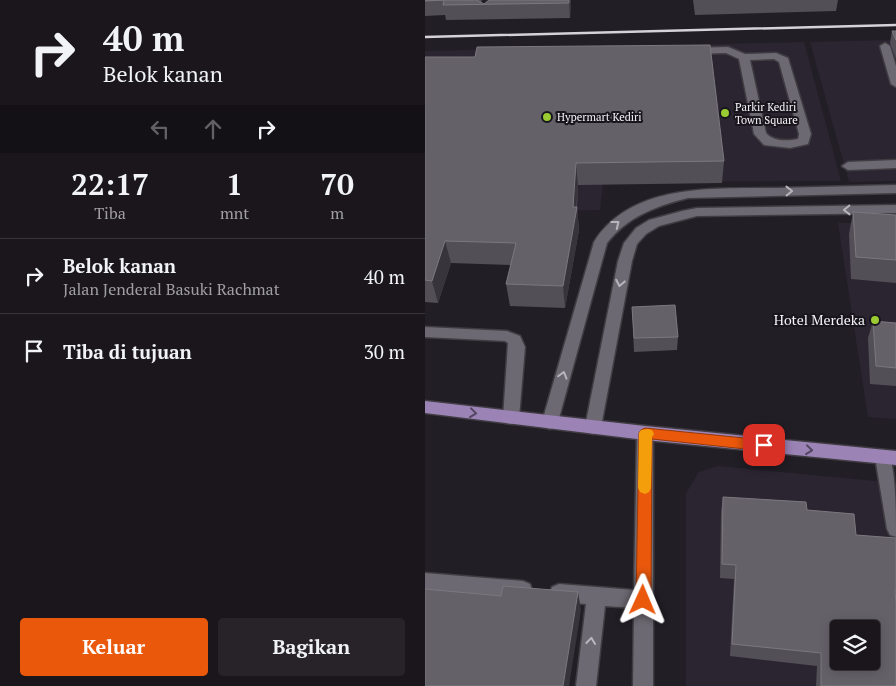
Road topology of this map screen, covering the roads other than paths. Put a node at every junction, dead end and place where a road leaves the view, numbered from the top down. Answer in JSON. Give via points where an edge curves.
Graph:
{"nodes":[{"id":1,"x":885,"y":46,"type":"dead end"},
{"id":2,"x":680,"y":52,"type":"edge"},
{"id":3,"x":744,"y":56,"type":"junction"},
{"id":4,"x":896,"y":84,"type":"edge"},
{"id":5,"x":896,"y":164,"type":"edge"},
{"id":6,"x":848,"y":166,"type":"dead end"},
{"id":7,"x":896,"y":189,"type":"edge"},
{"id":8,"x":761,"y":192,"type":"junction"},
{"id":9,"x":688,"y":194,"type":"junction"},
{"id":10,"x":896,"y":209,"type":"edge"},
{"id":11,"x":765,"y":210,"type":"junction"},
{"id":12,"x":697,"y":212,"type":"junction"},
{"id":13,"x":425,"y":332,"type":"edge"},
{"id":14,"x":425,"y":407,"type":"edge"},
{"id":15,"x":511,"y":418,"type":"junction"},
{"id":16,"x":550,"y":422,"type":"junction"},
{"id":17,"x":593,"y":427,"type":"junction"},
{"id":18,"x":645,"y":433,"type":"junction"},
{"id":19,"x":889,"y":458,"type":"edge"},
{"id":20,"x":896,"y":529,"type":"edge"},
{"id":21,"x":425,"y":582,"type":"edge"},
{"id":22,"x":596,"y":597,"type":"junction"},
{"id":23,"x":643,"y":600,"type":"junction"},
{"id":24,"x":586,"y":686,"type":"edge"},
{"id":25,"x":643,"y":686,"type":"edge"}],
"edges":[{"from":1,"to":4,"type":"street"},
{"from":2,"to":3,"type":"street","via":[[728,50]]},
{"from":3,"to":3,"type":"street","via":[[760,134],[768,142],[790,144],[804,141],[805,134],[784,60],[776,56]]},
{"from":5,"to":6,"type":"street"},
{"from":8,"to":7,"type":"street","one_way":true},
{"from":8,"to":9,"type":"street"},
{"from":8,"to":11,"type":"street"},
{"from":9,"to":12,"type":"street"},
{"from":16,"to":9,"type":"street","one_way":true,"via":[[601,242],[610,228],[622,219],[656,202]]},
{"from":10,"to":11,"type":"street","one_way":true},
{"from":11,"to":12,"type":"street"},
{"from":12,"to":17,"type":"street","one_way":true,"via":[[654,223],[631,243]]},
{"from":13,"to":15,"type":"street","via":[[507,336],[515,340]]},
{"from":14,"to":15,"type":"main road","one_way":true},
{"from":15,"to":16,"type":"main road"},
{"from":16,"to":17,"type":"main road"},
{"from":17,"to":18,"type":"main road"},
{"from":18,"to":19,"type":"main road","one_way":true},
{"from":18,"to":23,"type":"street"},
{"from":19,"to":20,"type":"street"},
{"from":21,"to":22,"type":"street"},
{"from":22,"to":23,"type":"street"},
{"from":24,"to":22,"type":"street","one_way":true},
{"from":23,"to":25,"type":"street"}]}
